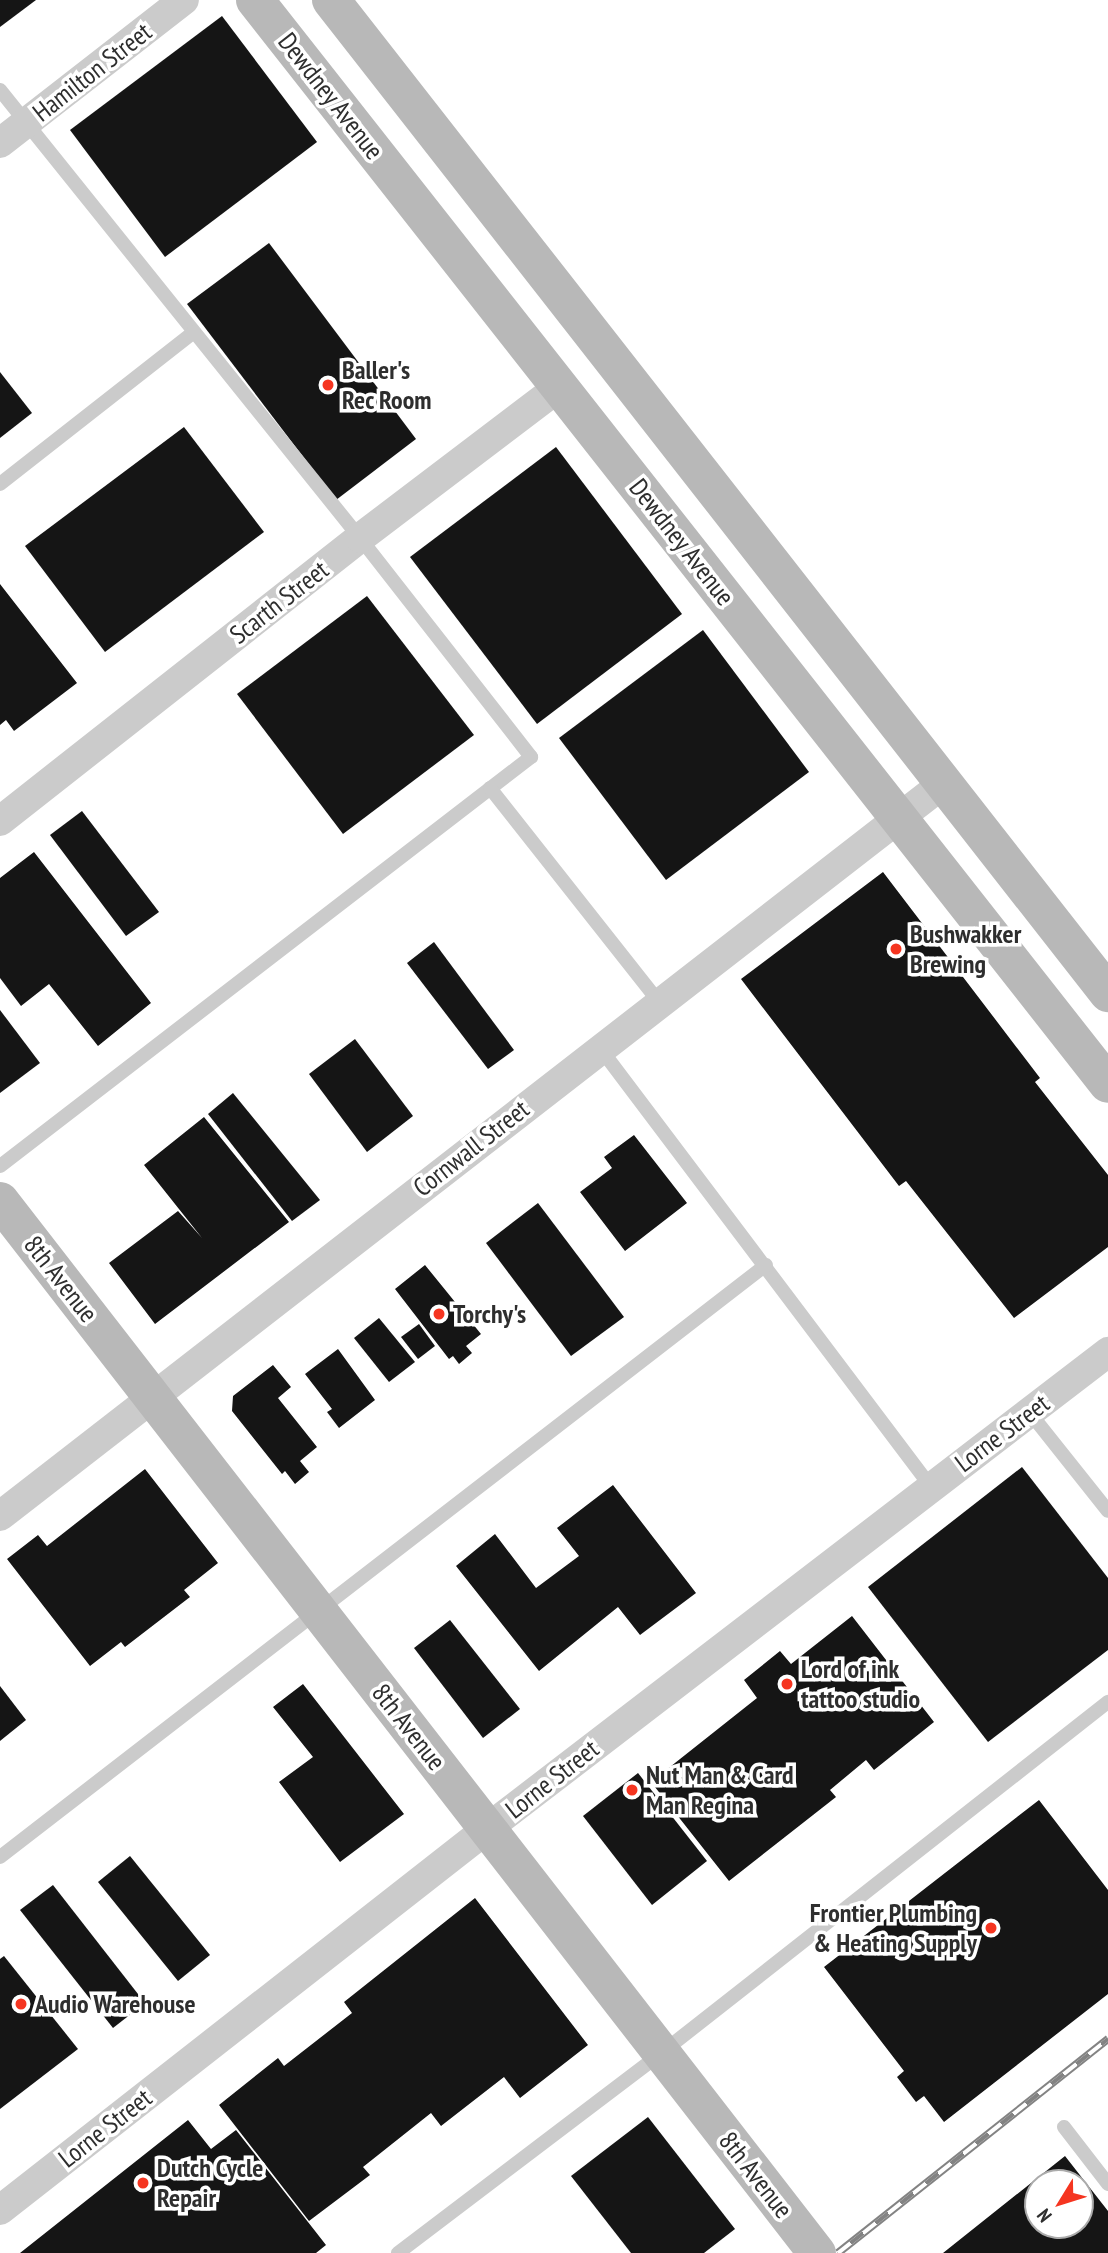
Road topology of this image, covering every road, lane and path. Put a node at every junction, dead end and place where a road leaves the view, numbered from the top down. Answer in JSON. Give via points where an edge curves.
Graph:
{"nodes":[{"id":1,"x":184,"y":0,"type":"edge"},
{"id":2,"x":256,"y":0,"type":"edge"},
{"id":3,"x":331,"y":0,"type":"edge"},
{"id":4,"x":0,"y":90,"type":"edge"},
{"id":5,"x":27,"y":123,"type":"junction"},
{"id":6,"x":0,"y":143,"type":"edge"},
{"id":7,"x":194,"y":332,"type":"junction"},
{"id":8,"x":560,"y":387,"type":"junction"},
{"id":9,"x":0,"y":484,"type":"edge"},
{"id":10,"x":360,"y":538,"type":"junction"},
{"id":11,"x":944,"y":783,"type":"junction"},
{"id":12,"x":490,"y":788,"type":"junction"},
{"id":13,"x":899,"y":818,"type":"junction"},
{"id":14,"x":0,"y":821,"type":"edge"},
{"id":15,"x":1108,"y":993,"type":"edge"},
{"id":16,"x":659,"y":1002,"type":"junction"},
{"id":17,"x":600,"y":1048,"type":"junction"},
{"id":18,"x":1108,"y":1084,"type":"edge"},
{"id":19,"x":0,"y":1166,"type":"edge"},
{"id":20,"x":0,"y":1201,"type":"edge"},
{"id":21,"x":766,"y":1265,"type":"junction"},
{"id":22,"x":1108,"y":1352,"type":"edge"},
{"id":23,"x":153,"y":1397,"type":"junction"},
{"id":24,"x":1030,"y":1413,"type":"junction"},
{"id":25,"x":931,"y":1487,"type":"junction"},
{"id":26,"x":1108,"y":1511,"type":"edge"},
{"id":27,"x":0,"y":1516,"type":"edge"},
{"id":28,"x":317,"y":1609,"type":"junction"},
{"id":29,"x":1108,"y":1702,"type":"edge"},
{"id":30,"x":488,"y":1828,"type":"junction"},
{"id":31,"x":0,"y":1857,"type":"edge"},
{"id":32,"x":660,"y":2054,"type":"junction"},
{"id":33,"x":1064,"y":2127,"type":"dead end"},
{"id":34,"x":1108,"y":2184,"type":"edge"},
{"id":35,"x":0,"y":2210,"type":"edge"},
{"id":36,"x":398,"y":2253,"type":"edge"},
{"id":37,"x":817,"y":2253,"type":"edge"}],
"edges":[{"from":1,"to":5,"type":"street","name":"Hamilton Street"},
{"from":2,"to":8,"type":"main road","name":"Dewdney Avenue"},
{"from":3,"to":11,"type":"main road"},
{"from":4,"to":5,"type":"lane"},
{"from":5,"to":6,"type":"street","name":"Hamilton Street"},
{"from":5,"to":7,"type":"lane"},
{"from":7,"to":9,"type":"lane"},
{"from":7,"to":10,"type":"lane"},
{"from":8,"to":10,"type":"street","name":"Scarth Street"},
{"from":8,"to":13,"type":"main road","name":"Dewdney Avenue"},
{"from":10,"to":12,"type":"lane","via":[[530,757]]},
{"from":10,"to":14,"type":"street","name":"Scarth Street"},
{"from":11,"to":13,"type":"street","name":"Cornwall Street"},
{"from":11,"to":15,"type":"main road"},
{"from":12,"to":16,"type":"lane"},
{"from":12,"to":19,"type":"lane"},
{"from":13,"to":16,"type":"street","name":"Cornwall Street"},
{"from":13,"to":18,"type":"main road","name":"Dewdney Avenue"},
{"from":16,"to":17,"type":"street","name":"Cornwall Street"},
{"from":17,"to":21,"type":"lane"},
{"from":17,"to":23,"type":"street","name":"Cornwall Street"},
{"from":20,"to":23,"type":"main road","name":"8th Avenue"},
{"from":21,"to":25,"type":"lane"},
{"from":21,"to":28,"type":"lane"},
{"from":22,"to":24,"type":"street","name":"Lorne Street"},
{"from":23,"to":27,"type":"street","name":"Cornwall Street"},
{"from":23,"to":28,"type":"main road","name":"8th Avenue"},
{"from":24,"to":25,"type":"street","name":"Lorne Street"},
{"from":24,"to":26,"type":"lane"},
{"from":25,"to":30,"type":"street","name":"Lorne Street"},
{"from":28,"to":30,"type":"main road","name":"8th Avenue"},
{"from":28,"to":31,"type":"lane"},
{"from":29,"to":32,"type":"lane"},
{"from":30,"to":32,"type":"main road","name":"8th Avenue"},
{"from":30,"to":35,"type":"street","name":"Lorne Street"},
{"from":32,"to":36,"type":"lane"},
{"from":32,"to":37,"type":"main road","name":"8th Avenue"},
{"from":33,"to":34,"type":"lane"}]}
